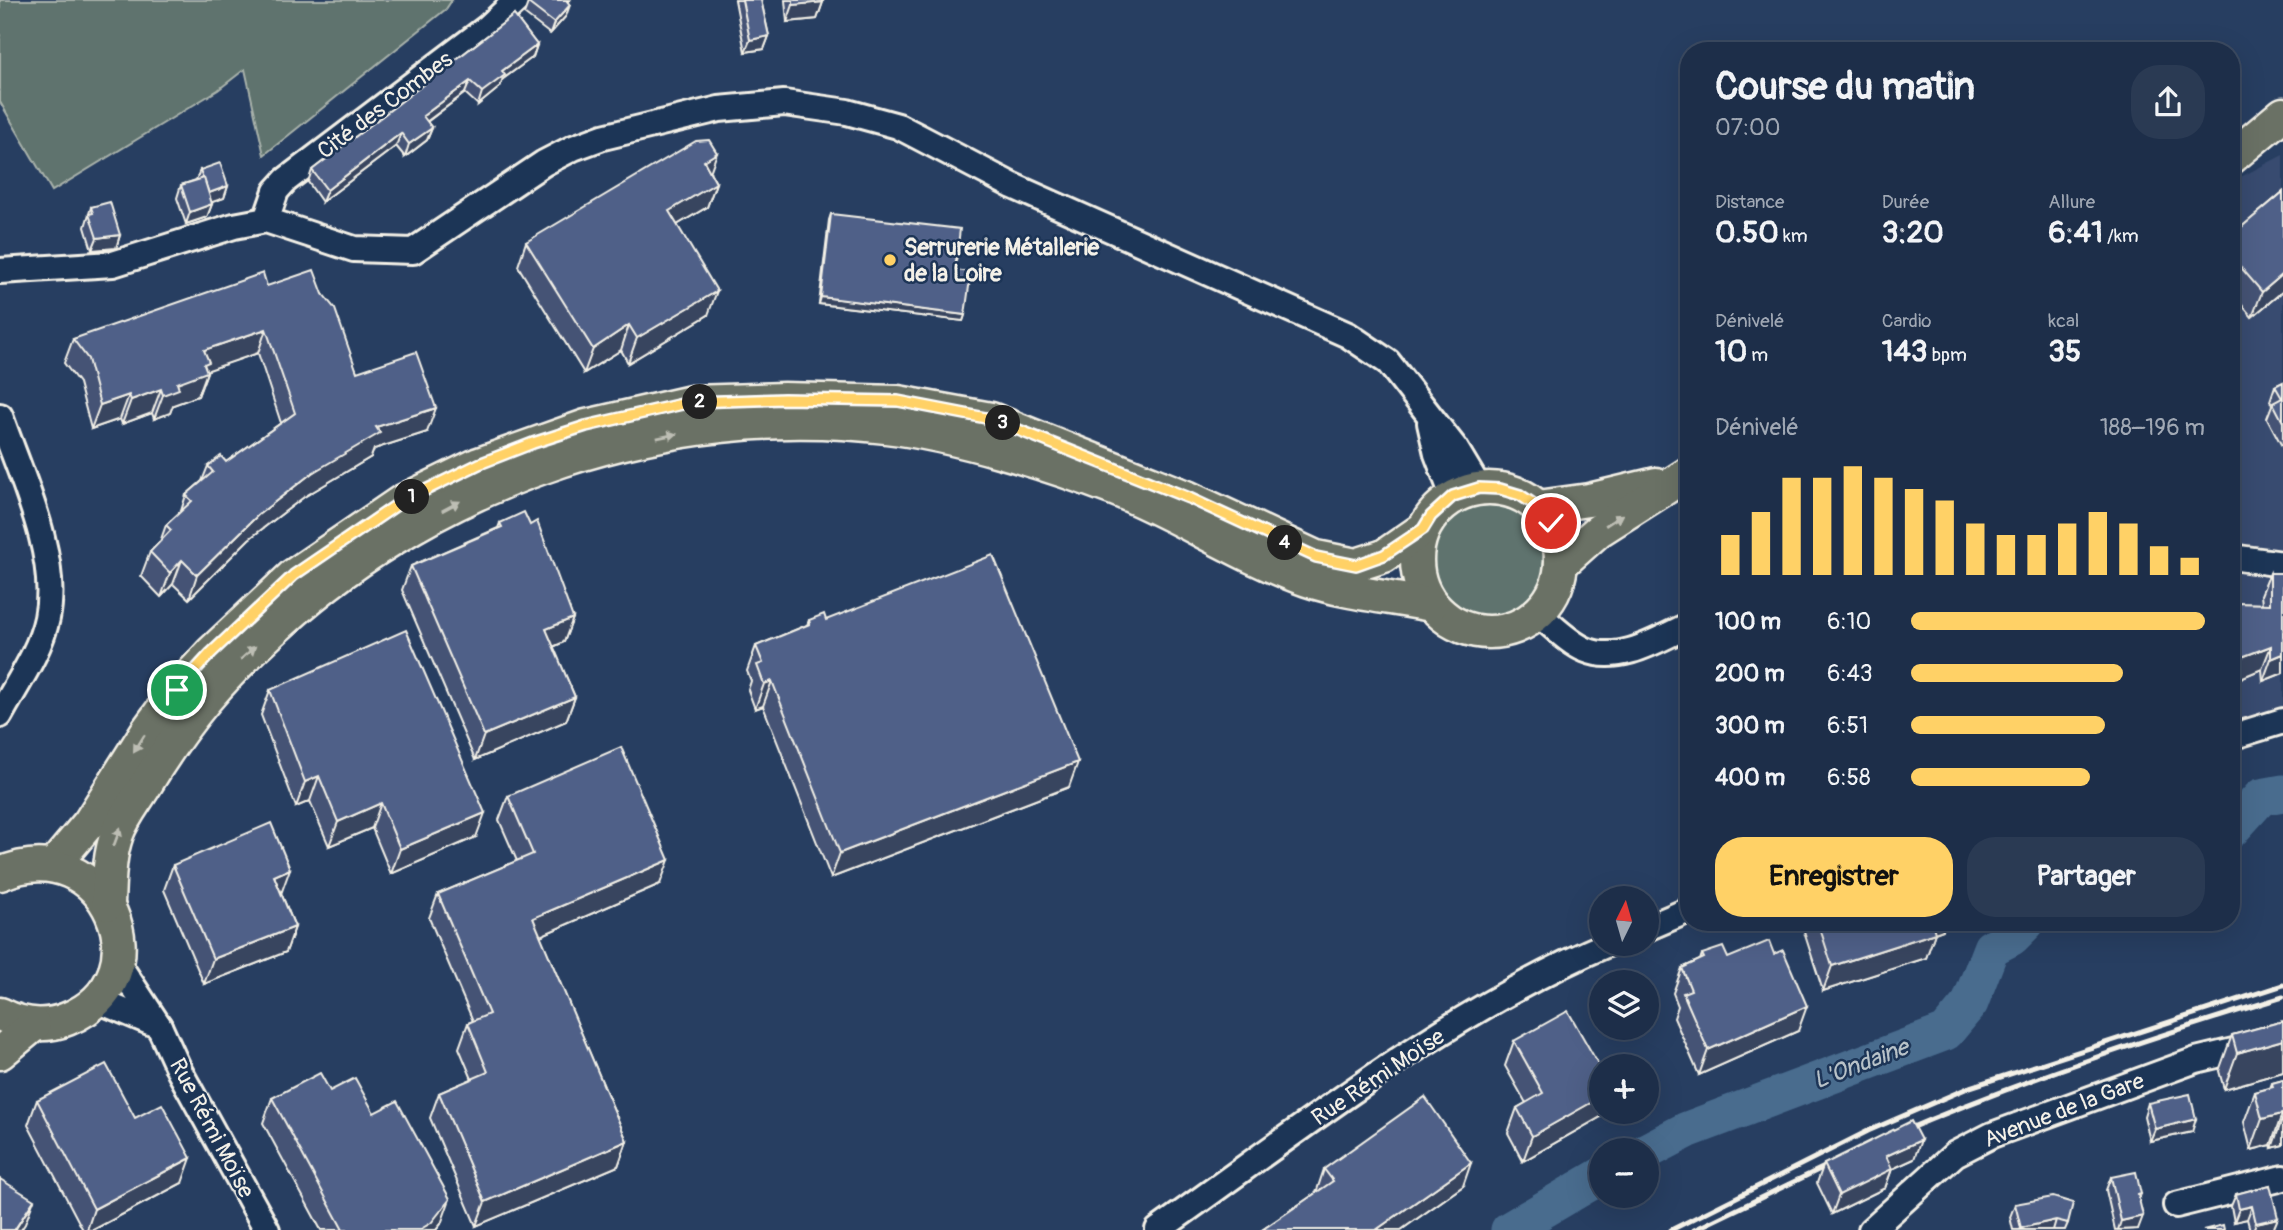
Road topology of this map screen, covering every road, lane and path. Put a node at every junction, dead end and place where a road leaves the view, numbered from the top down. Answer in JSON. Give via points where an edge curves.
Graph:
{"nodes":[{"id":1,"x":517,"y":0,"type":"edge"},
{"id":2,"x":2283,"y":114,"type":"edge"},
{"id":3,"x":2240,"y":150,"type":"edge"},
{"id":4,"x":266,"y":220,"type":"junction"},
{"id":5,"x":0,"y":271,"type":"edge"},
{"id":6,"x":0,"y":416,"type":"edge"},
{"id":7,"x":1680,"y":477,"type":"edge"},
{"id":8,"x":1680,"y":478,"type":"edge"},
{"id":9,"x":1466,"y":492,"type":"junction"},
{"id":10,"x":1538,"y":507,"type":"junction"},
{"id":11,"x":1423,"y":529,"type":"junction"},
{"id":12,"x":2240,"y":558,"type":"edge"},
{"id":13,"x":1562,"y":564,"type":"junction"},
{"id":14,"x":2283,"y":564,"type":"edge"},
{"id":15,"x":1431,"y":605,"type":"junction"},
{"id":16,"x":1538,"y":614,"type":"junction"},
{"id":17,"x":1680,"y":630,"type":"edge"},
{"id":18,"x":0,"y":715,"type":"edge"},
{"id":19,"x":2283,"y":721,"type":"edge"},
{"id":20,"x":2240,"y":734,"type":"edge"},
{"id":21,"x":52,"y":866,"type":"junction"},
{"id":22,"x":5,"y":869,"type":"edge"},
{"id":23,"x":108,"y":904,"type":"junction"},
{"id":24,"x":1680,"y":914,"type":"edge"},
{"id":25,"x":1659,"y":923,"type":"edge"},
{"id":26,"x":1589,"y":953,"type":"edge"},
{"id":27,"x":117,"y":962,"type":"junction"},
{"id":28,"x":97,"y":1000,"type":"junction"},
{"id":29,"x":0,"y":1014,"type":"edge"},
{"id":30,"x":34,"y":1025,"type":"junction"},
{"id":31,"x":159,"y":1026,"type":"junction"},
{"id":32,"x":2283,"y":1039,"type":"edge"},
{"id":33,"x":0,"y":1053,"type":"edge"},
{"id":34,"x":2283,"y":1178,"type":"edge"},
{"id":35,"x":2176,"y":1205,"type":"dead end"},
{"id":36,"x":267,"y":1230,"type":"edge"},
{"id":37,"x":1157,"y":1230,"type":"edge"},
{"id":38,"x":1871,"y":1230,"type":"edge"}],
"edges":[{"from":1,"to":4,"type":"street","name":"Cité des Combes","via":[[286,180],[276,191]]},
{"from":2,"to":3,"type":"main road"},
{"from":4,"to":5,"type":"street","via":[[113,264]]},
{"from":4,"to":9,"type":"street","via":[[354,249],[413,251],[544,163],[603,137],[719,109],[784,103],[847,112],[898,126],[1013,186],[1348,335],[1388,362],[1455,448]]},
{"from":6,"to":18,"type":"street","via":[[45,552],[47,616],[41,639]]},
{"from":7,"to":10,"type":"main road","via":[[1589,500]]},
{"from":13,"to":8,"type":"main road","one_way":true,"via":[[1598,531]]},
{"from":9,"to":10,"type":"main road","via":[[1500,489]]},
{"from":9,"to":11,"type":"main road","via":[[1431,516]]},
{"from":10,"to":13,"type":"main road","via":[[1551,523]]},
{"from":11,"to":15,"type":"main road","via":[[1416,555],[1419,581]]},
{"from":11,"to":21,"type":"main road","one_way":true,"via":[[1384,555],[1356,565],[1316,557],[1189,498],[991,419],[898,401],[691,402],[586,426],[479,464],[401,502],[294,575],[177,690],[89,823]]},
{"from":12,"to":14,"type":"street"},
{"from":13,"to":16,"type":"main road","via":[[1555,592]]},
{"from":15,"to":16,"type":"main road","via":[[1448,621],[1470,631],[1494,633],[1517,627]]},
{"from":23,"to":15,"type":"main road","one_way":true,"via":[[117,832],[167,748],[234,665],[316,591],[418,523],[475,493],[587,453],[699,429],[792,423],[886,427],[978,446],[1115,489],[1310,581]]},
{"from":16,"to":17,"type":"street","via":[[1586,650],[1619,653]]},
{"from":19,"to":20,"type":"street"},
{"from":21,"to":22,"type":"main road"},
{"from":21,"to":23,"type":"main road","via":[[84,879]]},
{"from":23,"to":27,"type":"main road","via":[[116,922]]},
{"from":24,"to":25,"type":"street"},
{"from":26,"to":37,"type":"street","name":"Rue Rémi Moïse","via":[[1512,991],[1426,1042]]},
{"from":27,"to":28,"type":"main road"},
{"from":27,"to":31,"type":"street","name":"Rue Rémi Moïse"},
{"from":28,"to":30,"type":"main road","via":[[68,1019]]},
{"from":28,"to":31,"type":"street"},
{"from":29,"to":30,"type":"main road"},
{"from":30,"to":33,"type":"main road"},
{"from":31,"to":36,"type":"street","name":"Rue Rémi Moïse"},
{"from":32,"to":38,"type":"street","name":"Avenue de la Gare","via":[[2196,1060],[1992,1135],[1955,1154]]},
{"from":34,"to":35,"type":"street"}]}
